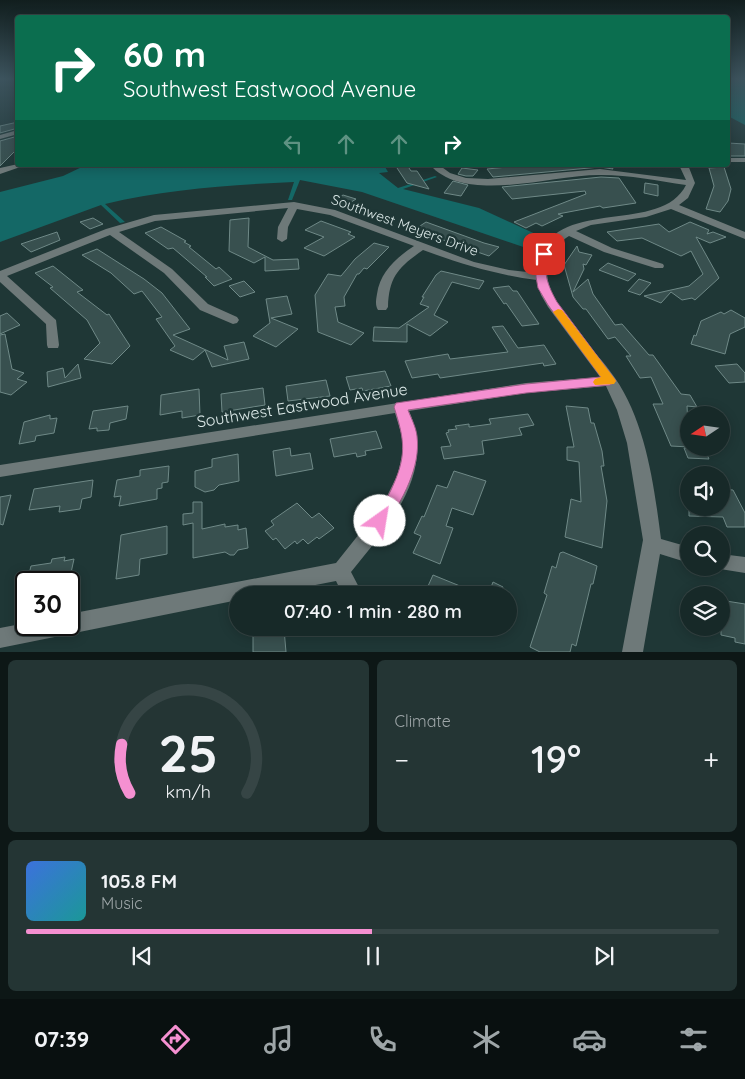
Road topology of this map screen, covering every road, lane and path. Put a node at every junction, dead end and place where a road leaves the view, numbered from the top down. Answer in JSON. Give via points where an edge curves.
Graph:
{"nodes":[{"id":1,"x":15,"y":133,"type":"edge"},
{"id":2,"x":0,"y":136,"type":"edge"},
{"id":3,"x":730,"y":160,"type":"edge"},
{"id":4,"x":745,"y":160,"type":"edge"},
{"id":5,"x":15,"y":167,"type":"edge"},
{"id":6,"x":436,"y":167,"type":"edge"},
{"id":7,"x":683,"y":167,"type":"edge"},
{"id":8,"x":0,"y":171,"type":"edge"},
{"id":9,"x":691,"y":183,"type":"junction"},
{"id":10,"x":294,"y":205,"type":"junction"},
{"id":11,"x":672,"y":206,"type":"junction"},
{"id":12,"x":110,"y":231,"type":"junction"},
{"id":13,"x":569,"y":232,"type":"junction"},
{"id":14,"x":745,"y":236,"type":"edge"},
{"id":15,"x":282,"y":239,"type":"dead end"},
{"id":16,"x":422,"y":246,"type":"junction"},
{"id":17,"x":660,"y":266,"type":"dead end"},
{"id":18,"x":0,"y":276,"type":"edge"},
{"id":19,"x":541,"y":277,"type":"junction"},
{"id":20,"x":382,"y":307,"type":"dead end"},
{"id":21,"x":233,"y":320,"type":"dead end"},
{"id":22,"x":53,"y":345,"type":"dead end"},
{"id":23,"x":610,"y":381,"type":"junction"},
{"id":24,"x":400,"y":407,"type":"junction"},
{"id":25,"x":0,"y":471,"type":"edge"},
{"id":26,"x":652,"y":544,"type":"junction"},
{"id":27,"x":680,"y":553,"type":"edge"},
{"id":28,"x":730,"y":563,"type":"edge"},
{"id":29,"x":745,"y":565,"type":"edge"},
{"id":30,"x":341,"y":571,"type":"junction"},
{"id":31,"x":348,"y":586,"type":"edge"},
{"id":32,"x":80,"y":622,"type":"edge"},
{"id":33,"x":15,"y":635,"type":"edge"},
{"id":34,"x":0,"y":638,"type":"edge"},
{"id":35,"x":632,"y":652,"type":"edge"}],
"edges":[{"from":1,"to":2,"type":"street"},
{"from":3,"to":4,"type":"street"},
{"from":5,"to":8,"type":"street"},
{"from":6,"to":9,"type":"street","via":[[455,178],[478,182],[599,172]]},
{"from":7,"to":9,"type":"street"},
{"from":9,"to":11,"type":"street","via":[[688,194]]},
{"from":10,"to":12,"type":"street","name":"Southwest Meyers Drive","via":[[178,214]]},
{"from":10,"to":15,"type":"street","via":[[283,227]]},
{"from":10,"to":16,"type":"street","name":"Southwest Meyers Drive","via":[[332,212]]},
{"from":11,"to":13,"type":"street","via":[[635,216],[590,222]]},
{"from":11,"to":14,"type":"street"},
{"from":12,"to":18,"type":"street","name":"Southwest Meyers Drive"},
{"from":12,"to":21,"type":"street","via":[[168,271],[204,307]]},
{"from":13,"to":17,"type":"street","via":[[608,250]]},
{"from":13,"to":19,"type":"street","via":[[544,254]]},
{"from":16,"to":19,"type":"street","name":"Southwest Meyers Drive","via":[[487,268]]},
{"from":16,"to":20,"type":"street","via":[[390,272],[383,286]]},
{"from":18,"to":22,"type":"street","via":[[52,323]]},
{"from":19,"to":23,"type":"street","via":[[552,303]]},
{"from":23,"to":24,"type":"street","name":"Southwest Eastwood Avenue","via":[[526,388]]},
{"from":23,"to":26,"type":"street","via":[[628,421],[639,459]]},
{"from":24,"to":25,"type":"street","name":"Southwest Eastwood Avenue"},
{"from":24,"to":30,"type":"street","via":[[410,435],[410,457],[404,480],[380,521]]},
{"from":26,"to":27,"type":"street"},
{"from":26,"to":35,"type":"street"},
{"from":28,"to":29,"type":"street"},
{"from":30,"to":31,"type":"street"},
{"from":30,"to":32,"type":"street"},
{"from":33,"to":34,"type":"street"}]}
